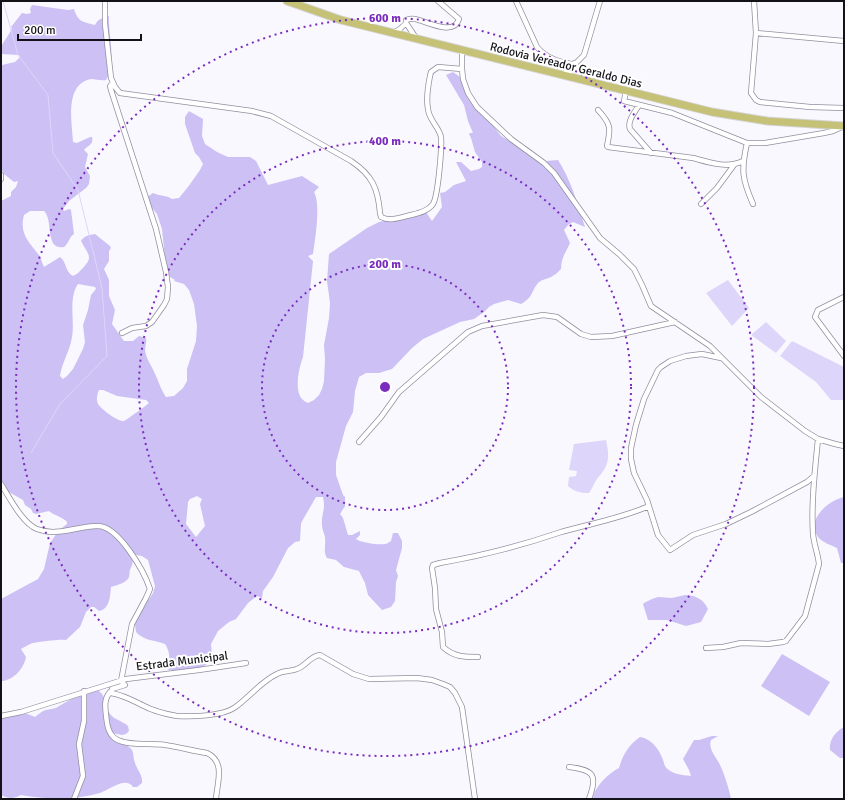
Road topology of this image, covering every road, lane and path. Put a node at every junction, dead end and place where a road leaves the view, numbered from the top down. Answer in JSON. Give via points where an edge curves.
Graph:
{"nodes":[{"id":1,"x":105,"y":1,"type":"edge"},
{"id":2,"x":287,"y":1,"type":"edge"},
{"id":3,"x":438,"y":1,"type":"edge"},
{"id":4,"x":516,"y":1,"type":"edge"},
{"id":5,"x":600,"y":1,"type":"edge"},
{"id":6,"x":754,"y":1,"type":"edge"},
{"id":7,"x":406,"y":23,"type":"junction"},
{"id":8,"x":393,"y":33,"type":"junction"},
{"id":9,"x":756,"y":33,"type":"junction"},
{"id":10,"x":416,"y":39,"type":"junction"},
{"id":11,"x":844,"y":41,"type":"edge"},
{"id":12,"x":462,"y":51,"type":"junction"},
{"id":13,"x":570,"y":63,"type":"junction"},
{"id":14,"x":462,"y":69,"type":"junction"},
{"id":15,"x":567,"y":76,"type":"junction"},
{"id":16,"x":113,"y":83,"type":"junction"},
{"id":17,"x":626,"y":91,"type":"junction"},
{"id":18,"x":639,"y":105,"type":"junction"},
{"id":19,"x":844,"y":108,"type":"edge"},
{"id":20,"x":598,"y":110,"type":"dead end"},
{"id":21,"x":844,"y":126,"type":"edge"},
{"id":22,"x":747,"y":143,"type":"junction"},
{"id":23,"x":650,"y":153,"type":"junction"},
{"id":24,"x":743,"y":161,"type":"junction"},
{"id":25,"x":734,"y":165,"type":"junction"},
{"id":26,"x":1,"y":175,"type":"edge"},
{"id":27,"x":1,"y":179,"type":"edge"},
{"id":28,"x":700,"y":204,"type":"dead end"},
{"id":29,"x":753,"y":204,"type":"dead end"},
{"id":30,"x":844,"y":297,"type":"edge"},
{"id":31,"x":675,"y":322,"type":"junction"},
{"id":32,"x":122,"y":333,"type":"dead end"},
{"id":33,"x":844,"y":356,"type":"edge"},
{"id":34,"x":722,"y":358,"type":"junction"},
{"id":35,"x":818,"y":439,"type":"junction"},
{"id":36,"x":359,"y":442,"type":"dead end"},
{"id":37,"x":844,"y":446,"type":"edge"},
{"id":38,"x":814,"y":476,"type":"junction"},
{"id":39,"x":1,"y":484,"type":"edge"},
{"id":40,"x":649,"y":506,"type":"junction"},
{"id":41,"x":706,"y":648,"type":"dead end"},
{"id":42,"x":478,"y":658,"type":"dead end"},
{"id":43,"x":246,"y":663,"type":"dead end"},
{"id":44,"x":121,"y":681,"type":"junction"},
{"id":45,"x":84,"y":691,"type":"junction"},
{"id":46,"x":110,"y":692,"type":"junction"},
{"id":47,"x":1,"y":716,"type":"edge"},
{"id":48,"x":569,"y":767,"type":"dead end"},
{"id":49,"x":74,"y":799,"type":"edge"},
{"id":50,"x":216,"y":799,"type":"edge"},
{"id":51,"x":474,"y":799,"type":"edge"},
{"id":52,"x":589,"y":799,"type":"edge"}],
"edges":[{"from":1,"to":16,"type":"street","via":[[105,24]]},
{"from":2,"to":8,"type":"main road","name":"Rodovia Vereador Geraldo Dias","via":[[341,20]]},
{"from":3,"to":7,"type":"street","via":[[459,20],[455,25],[443,28],[412,18],[406,20]]},
{"from":4,"to":13,"type":"street","via":[[542,53]]},
{"from":5,"to":13,"type":"street","via":[[584,55],[576,64]]},
{"from":6,"to":9,"type":"street"},
{"from":7,"to":8,"type":"street"},
{"from":7,"to":10,"type":"street"},
{"from":8,"to":10,"type":"main road","name":"Rodovia Vereador Geraldo Dias"},
{"from":9,"to":11,"type":"street"},
{"from":9,"to":19,"type":"street","via":[[751,93],[756,100],[810,107]]},
{"from":10,"to":12,"type":"main road","name":"Rodovia Vereador Geraldo Dias"},
{"from":12,"to":14,"type":"street"},
{"from":12,"to":15,"type":"main road","name":"Rodovia Vereador Geraldo Dias"},
{"from":13,"to":15,"type":"street"},
{"from":14,"to":16,"type":"street","via":[[438,66],[430,76],[427,108],[441,138],[435,199],[422,212],[390,219],[381,217],[375,186],[360,167],[271,116],[252,111],[123,94]]},
{"from":14,"to":31,"type":"street","via":[[465,87],[477,107],[511,139],[554,173],[600,238],[634,269],[651,306]]},
{"from":15,"to":17,"type":"main road","name":"Rodovia Vereador Geraldo Dias"},
{"from":16,"to":32,"type":"street","via":[[110,86],[111,90],[156,229],[168,287],[164,305],[152,322]]},
{"from":17,"to":18,"type":"street","via":[[624,101]]},
{"from":17,"to":21,"type":"main road","name":"Rodovia Vereador Geraldo Dias","via":[[747,118]]},
{"from":18,"to":22,"type":"street","via":[[672,113]]},
{"from":18,"to":23,"type":"street","via":[[629,126]]},
{"from":20,"to":23,"type":"street","via":[[609,127],[608,147]]},
{"from":21,"to":22,"type":"street","via":[[833,132],[765,143]]},
{"from":22,"to":24,"type":"street"},
{"from":23,"to":25,"type":"street"},
{"from":24,"to":25,"type":"street"},
{"from":24,"to":29,"type":"street","via":[[744,178]]},
{"from":25,"to":28,"type":"street","via":[[717,188]]},
{"from":26,"to":27,"type":"street"},
{"from":30,"to":33,"type":"street","via":[[818,310],[815,316]]},
{"from":31,"to":34,"type":"street","via":[[710,346]]},
{"from":31,"to":36,"type":"street","via":[[598,337],[581,334],[561,318],[550,315],[482,326],[468,332],[399,392]]},
{"from":34,"to":35,"type":"street","via":[[761,397]]},
{"from":34,"to":40,"type":"street","via":[[702,354],[678,358],[661,367],[653,380],[638,418],[631,454],[634,473]]},
{"from":35,"to":37,"type":"street"},
{"from":35,"to":38,"type":"street"},
{"from":38,"to":40,"type":"street","via":[[751,512],[693,535],[670,550],[658,535]]},
{"from":38,"to":41,"type":"street","via":[[813,533],[819,564],[805,616],[789,639],[783,642],[741,643]]},
{"from":39,"to":44,"type":"street","name":"Estrada Municipal","via":[[28,523],[36,529],[58,532],[99,525],[107,527],[129,551],[144,574],[150,589],[132,624]]},
{"from":40,"to":42,"type":"street","via":[[634,513],[525,544],[433,565],[436,609],[443,647],[454,655]]},
{"from":43,"to":44,"type":"street","name":"Estrada Municipal"},
{"from":44,"to":45,"type":"street","name":"Estrada Municipal"},
{"from":44,"to":46,"type":"street","name":"Estrada Municipal","via":[[125,685]]},
{"from":45,"to":47,"type":"street","name":"Estrada Municipal"},
{"from":45,"to":49,"type":"street","via":[[84,721],[79,744],[83,776]]},
{"from":46,"to":50,"type":"street","via":[[105,700],[105,708],[110,733],[115,739],[130,744],[166,745],[213,756],[219,774]]},
{"from":46,"to":51,"type":"street","via":[[164,714],[178,716],[224,712],[233,709],[272,676],[284,670],[298,669],[313,657],[320,655],[353,674],[369,679],[432,680],[450,687],[462,707]]},
{"from":48,"to":52,"type":"street","via":[[586,770],[593,778],[594,788]]}]}
